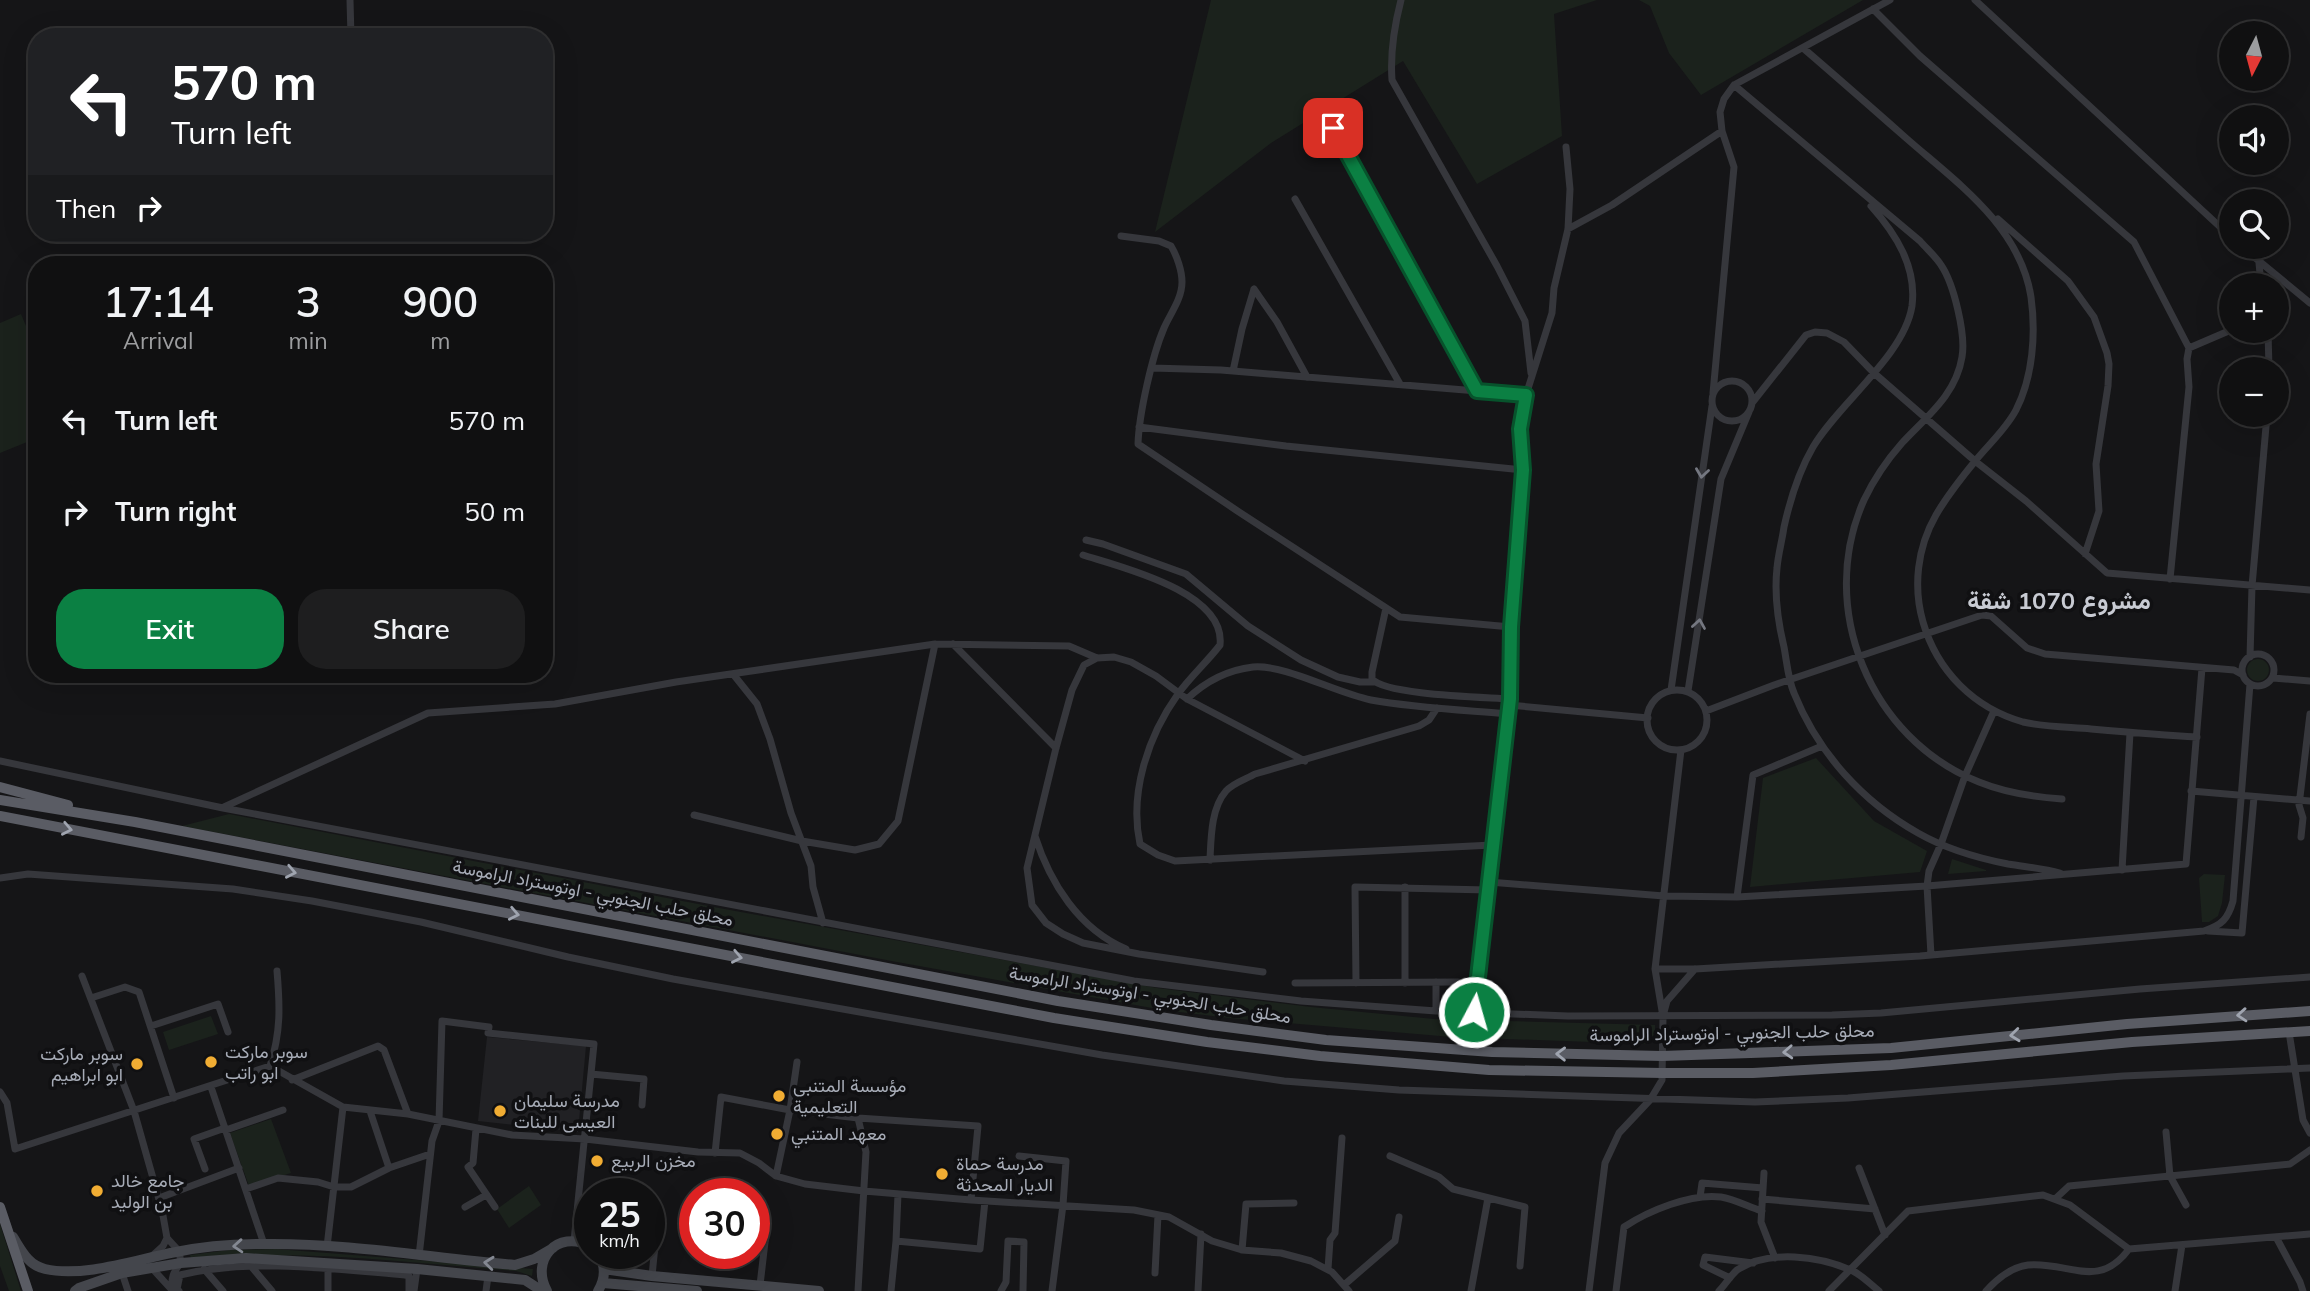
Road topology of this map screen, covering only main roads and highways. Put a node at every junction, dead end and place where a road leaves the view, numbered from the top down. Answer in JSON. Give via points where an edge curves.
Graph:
{"nodes":[{"id":1,"x":0,"y":788,"type":"edge"},
{"id":2,"x":0,"y":800,"type":"edge"},
{"id":3,"x":0,"y":816,"type":"edge"},
{"id":4,"x":135,"y":822,"type":"junction"},
{"id":5,"x":2310,"y":1011,"type":"edge"},
{"id":6,"x":2310,"y":1031,"type":"edge"},
{"id":7,"x":0,"y":1207,"type":"edge"},
{"id":8,"x":6,"y":1226,"type":"junction"},
{"id":9,"x":574,"y":1241,"type":"edge"},
{"id":10,"x":553,"y":1248,"type":"junction"},
{"id":11,"x":149,"y":1263,"type":"junction"},
{"id":12,"x":604,"y":1269,"type":"joint"},
{"id":13,"x":601,"y":1287,"type":"edge"},
{"id":14,"x":28,"y":1291,"type":"edge"},
{"id":15,"x":75,"y":1291,"type":"edge"},
{"id":16,"x":545,"y":1291,"type":"edge"},
{"id":17,"x":697,"y":1291,"type":"edge"},
{"id":18,"x":819,"y":1291,"type":"edge"}],
"edges":[{"from":1,"to":4,"type":"highway"},
{"from":2,"to":4,"type":"highway","name":"محلق حلب الجنوبي - اوتوستراد الراموسة"},
{"from":3,"to":6,"type":"highway","name":"محلق حلب الجنوبي - اوتوستراد الراموسة","one_way":true,"via":[[1054,1018],[1320,1056],[1489,1070],[1753,1073]]},
{"from":5,"to":4,"type":"highway","name":"محلق حلب الجنوبي - اوتوستراد الراموسة","one_way":true,"via":[[1891,1048],[1662,1056],[1492,1052],[1326,1040],[1058,1001]]},
{"from":7,"to":8,"type":"highway"},
{"from":8,"to":11,"type":"main road","via":[[28,1261],[44,1269]]},
{"from":8,"to":14,"type":"highway"},
{"from":9,"to":10,"type":"main road"},
{"from":10,"to":11,"type":"main road","one_way":true,"via":[[514,1265],[264,1244],[179,1251]]},
{"from":10,"to":16,"type":"main road","via":[[541,1273]]},
{"from":11,"to":15,"type":"main road"},
{"from":11,"to":16,"type":"main road","via":[[246,1258],[417,1269],[525,1280]]},
{"from":12,"to":13,"type":"main road"},
{"from":12,"to":18,"type":"main road"},
{"from":13,"to":17,"type":"main road"}]}
